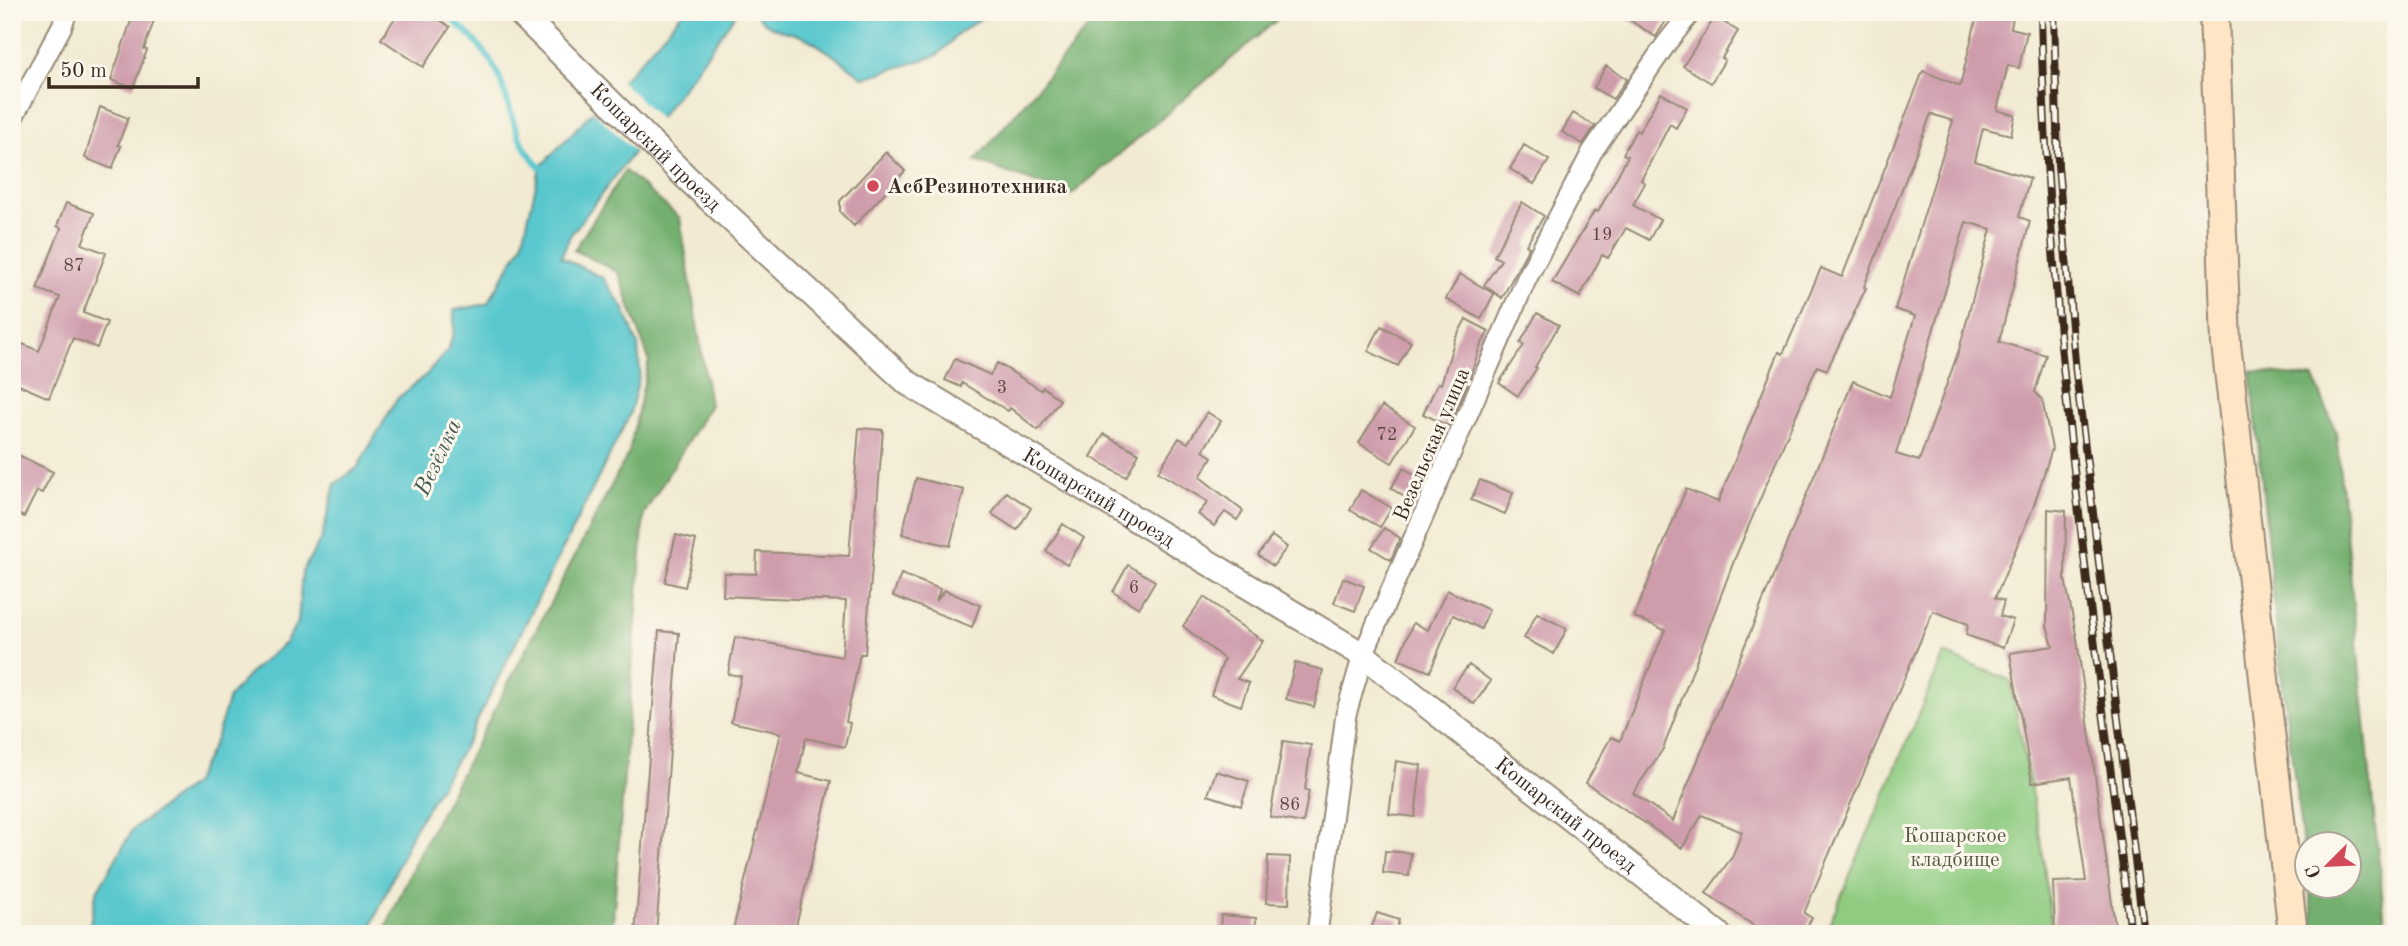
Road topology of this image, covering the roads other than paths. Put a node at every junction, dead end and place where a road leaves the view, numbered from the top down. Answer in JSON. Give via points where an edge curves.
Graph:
{"nodes":[{"id":1,"x":66,"y":12,"type":"edge"},
{"id":2,"x":519,"y":12,"type":"edge"},
{"id":3,"x":1691,"y":12,"type":"edge"},
{"id":4,"x":2214,"y":12,"type":"edge"},
{"id":5,"x":14,"y":110,"type":"edge"},
{"id":6,"x":1363,"y":656,"type":"junction"},
{"id":7,"x":1317,"y":934,"type":"edge"},
{"id":8,"x":1718,"y":934,"type":"edge"},
{"id":9,"x":2293,"y":934,"type":"edge"}],
"edges":[{"from":1,"to":5,"type":"street"},
{"from":2,"to":6,"type":"street","name":"Кошарский проезд","via":[[688,179],[908,383]]},
{"from":3,"to":6,"type":"street","name":"Везельская улица","via":[[1592,152],[1532,268]]},
{"from":4,"to":9,"type":"main road","via":[[2226,344]]},
{"from":6,"to":7,"type":"street","name":"Везельская улица","via":[[1346,714]]},
{"from":6,"to":8,"type":"street","name":"Кошарский проезд"}]}
